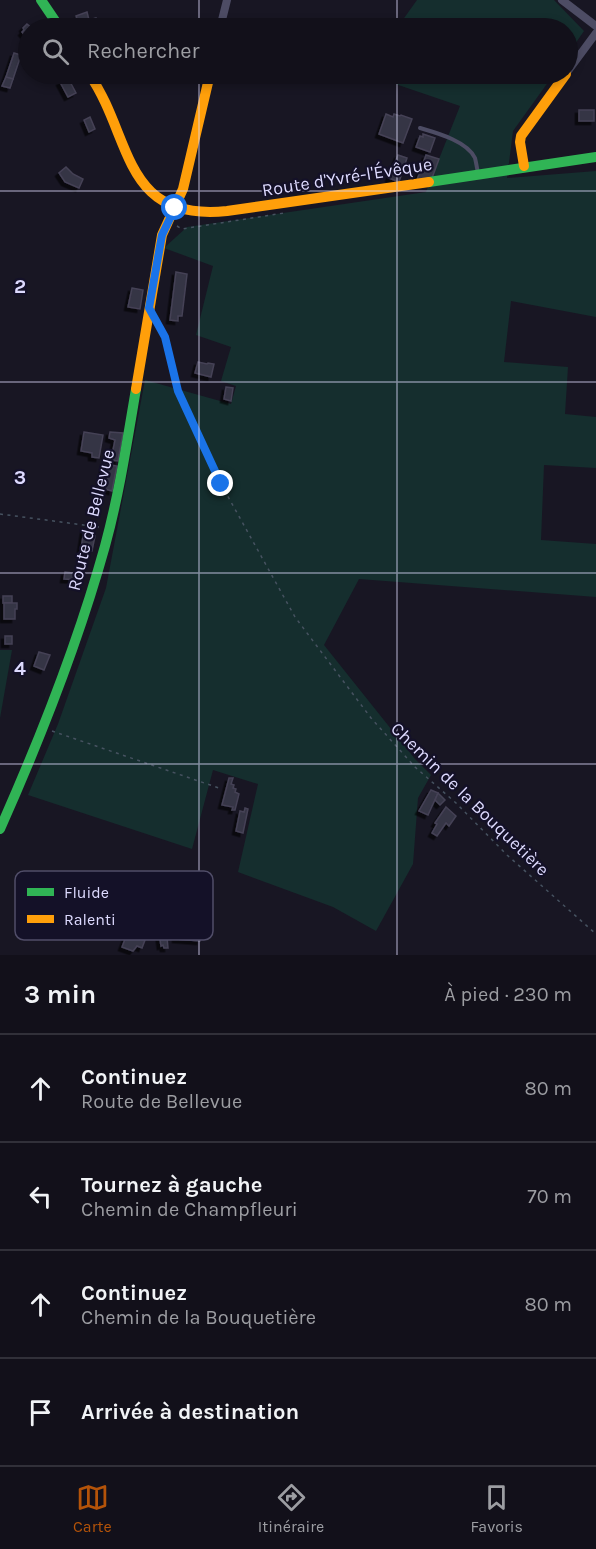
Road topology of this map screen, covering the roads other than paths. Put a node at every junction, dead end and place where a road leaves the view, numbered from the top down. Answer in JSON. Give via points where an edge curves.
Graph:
{"nodes":[{"id":1,"x":41,"y":0,"type":"edge"},
{"id":2,"x":227,"y":0,"type":"edge"},
{"id":3,"x":562,"y":0,"type":"edge"},
{"id":4,"x":53,"y":18,"type":"edge"},
{"id":5,"x":222,"y":18,"type":"edge"},
{"id":6,"x":596,"y":26,"type":"edge"},
{"id":7,"x":596,"y":33,"type":"edge"},
{"id":8,"x":578,"y":57,"type":"edge"},
{"id":9,"x":95,"y":84,"type":"edge"},
{"id":10,"x":208,"y":84,"type":"edge"},
{"id":11,"x":558,"y":84,"type":"edge"},
{"id":12,"x":420,"y":128,"type":"dead end"},
{"id":13,"x":596,"y":157,"type":"edge"},
{"id":14,"x":524,"y":166,"type":"junction"},
{"id":15,"x":478,"y":173,"type":"junction"},
{"id":16,"x":175,"y":208,"type":"junction"},
{"id":17,"x":0,"y":829,"type":"edge"}],
"edges":[{"from":1,"to":4,"type":"street"},
{"from":2,"to":5,"type":"street"},
{"from":3,"to":6,"type":"street"},
{"from":7,"to":8,"type":"street"},
{"from":9,"to":16,"type":"street","via":[[135,174],[149,192]]},
{"from":10,"to":16,"type":"street","name":"Route de Bellevue"},
{"from":11,"to":14,"type":"street","via":[[521,136]]},
{"from":12,"to":15,"type":"lane","via":[[463,145],[474,157]]},
{"from":13,"to":14,"type":"street","name":"Route d'Yvré-l'Évêque"},
{"from":14,"to":15,"type":"street","name":"Route d'Yvré-l'Évêque"},
{"from":15,"to":16,"type":"street","name":"Route d'Yvré-l'Évêque","via":[[236,210],[199,212]]},
{"from":16,"to":17,"type":"street","name":"Route de Bellevue","via":[[162,235],[125,455],[105,545],[43,728]]}]}
